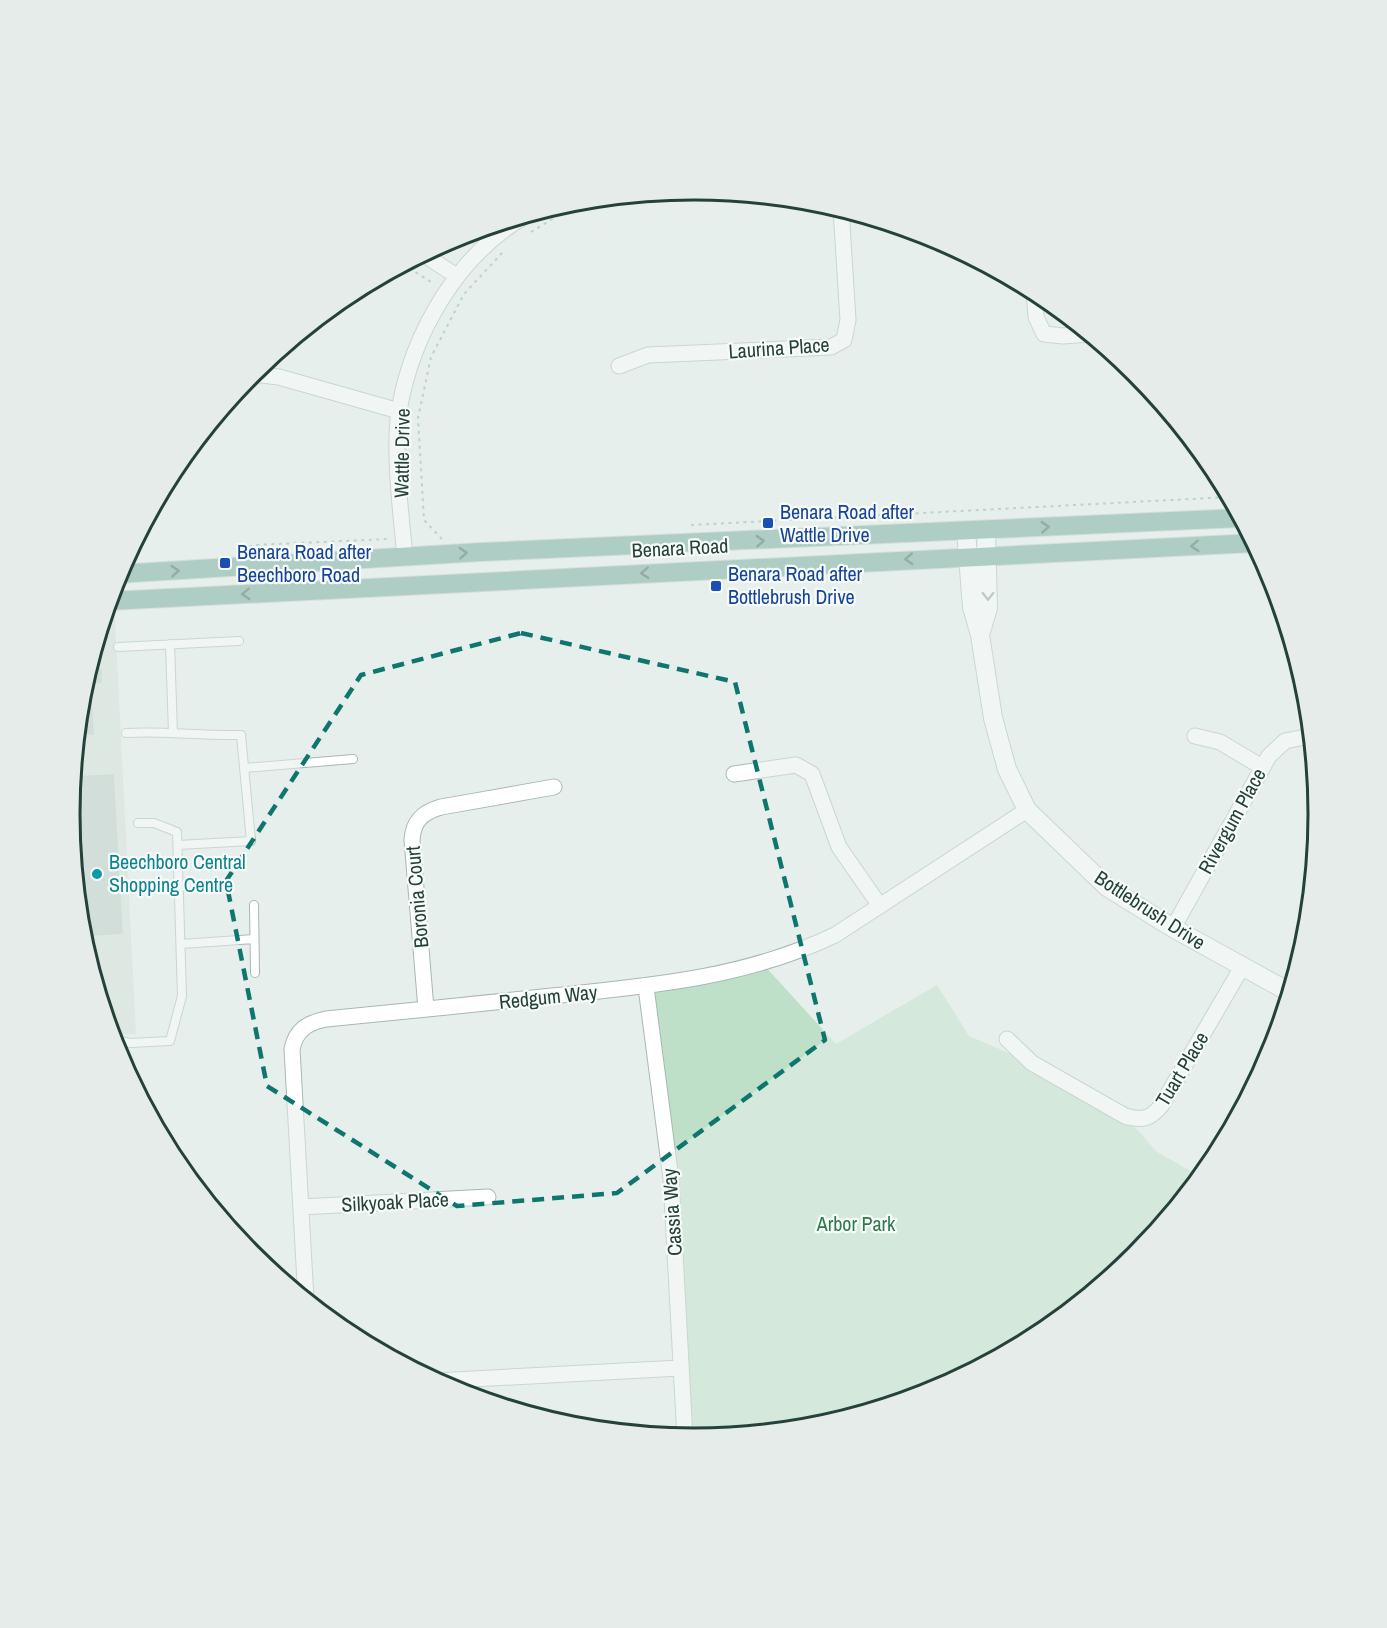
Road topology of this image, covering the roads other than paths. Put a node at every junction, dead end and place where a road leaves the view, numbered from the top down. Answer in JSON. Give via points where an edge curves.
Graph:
{"nodes":[{"id":1,"x":842,"y":219,"type":"edge"},
{"id":2,"x":500,"y":232,"type":"edge"},
{"id":3,"x":431,"y":259,"type":"edge"},
{"id":4,"x":455,"y":275,"type":"junction"},
{"id":5,"x":1035,"y":303,"type":"edge"},
{"id":6,"x":1075,"y":334,"type":"edge"},
{"id":7,"x":619,"y":366,"type":"dead end"},
{"id":8,"x":264,"y":375,"type":"edge"},
{"id":9,"x":399,"y":411,"type":"junction"},
{"id":10,"x":1231,"y":518,"type":"edge"},
{"id":11,"x":986,"y":530,"type":"junction"},
{"id":12,"x":966,"y":531,"type":"junction"},
{"id":13,"x":1245,"y":543,"type":"edge"},
{"id":14,"x":702,"y":544,"type":"junction"},
{"id":15,"x":988,"y":555,"type":"junction"},
{"id":16,"x":405,"y":556,"type":"junction"},
{"id":17,"x":967,"y":556,"type":"junction"},
{"id":18,"x":704,"y":570,"type":"junction"},
{"id":19,"x":128,"y":574,"type":"edge"},
{"id":20,"x":407,"y":585,"type":"junction"},
{"id":21,"x":119,"y":599,"type":"edge"},
{"id":22,"x":980,"y":635,"type":"junction"},
{"id":23,"x":239,"y":641,"type":"dead end"},
{"id":24,"x":170,"y":644,"type":"junction"},
{"id":25,"x":118,"y":647,"type":"dead end"},
{"id":26,"x":126,"y":733,"type":"dead end"},
{"id":27,"x":173,"y":733,"type":"junction"},
{"id":28,"x":1195,"y":736,"type":"dead end"},
{"id":29,"x":1302,"y":738,"type":"edge"},
{"id":30,"x":353,"y":759,"type":"dead end"},
{"id":31,"x":1262,"y":767,"type":"junction"},
{"id":32,"x":244,"y":768,"type":"junction"},
{"id":33,"x":734,"y":774,"type":"dead end"},
{"id":34,"x":554,"y":787,"type":"dead end"},
{"id":35,"x":1027,"y":810,"type":"junction"},
{"id":36,"x":138,"y":822,"type":"dead end"},
{"id":37,"x":178,"y":845,"type":"junction"},
{"id":38,"x":254,"y":905,"type":"dead end"},
{"id":39,"x":880,"y":906,"type":"junction"},
{"id":40,"x":1173,"y":928,"type":"junction"},
{"id":41,"x":254,"y":939,"type":"junction"},
{"id":42,"x":181,"y":944,"type":"junction"},
{"id":43,"x":1242,"y":967,"type":"junction"},
{"id":44,"x":255,"y":973,"type":"dead end"},
{"id":45,"x":646,"y":987,"type":"junction"},
{"id":46,"x":1282,"y":988,"type":"edge"},
{"id":47,"x":426,"y":1009,"type":"junction"},
{"id":48,"x":1007,"y":1039,"type":"dead end"},
{"id":49,"x":123,"y":1041,"type":"edge"},
{"id":50,"x":488,"y":1197,"type":"dead end"},
{"id":51,"x":301,"y":1207,"type":"junction"},
{"id":52,"x":305,"y":1289,"type":"edge"},
{"id":53,"x":680,"y":1368,"type":"junction"},
{"id":54,"x":456,"y":1380,"type":"edge"},
{"id":55,"x":684,"y":1428,"type":"edge"}],
"edges":[{"from":1,"to":7,"type":"street","name":"Laurina Place","via":[[848,320],[844,340],[831,347],[648,355]]},
{"from":2,"to":4,"type":"street","name":"Wattle Drive"},
{"from":3,"to":4,"type":"street"},
{"from":4,"to":9,"type":"street","name":"Wattle Drive","via":[[420,340]]},
{"from":5,"to":6,"type":"street","via":[[1036,317],[1044,333]]},
{"from":8,"to":9,"type":"street"},
{"from":9,"to":16,"type":"street","name":"Wattle Drive"},
{"from":11,"to":10,"type":"main road","name":"Benara Road","one_way":true},
{"from":11,"to":12,"type":"main road","name":"Benara Road"},
{"from":11,"to":15,"type":"street","name":"Bottlebrush Drive"},
{"from":14,"to":12,"type":"main road","name":"Benara Road","one_way":true},
{"from":12,"to":17,"type":"street","name":"Bottlebrush Drive"},
{"from":13,"to":15,"type":"main road","name":"Benara Road","one_way":true},
{"from":16,"to":14,"type":"main road","name":"Benara Road","one_way":true},
{"from":14,"to":18,"type":"main road"},
{"from":15,"to":17,"type":"main road","name":"Benara Road"},
{"from":15,"to":22,"type":"street","name":"Bottlebrush Drive","one_way":true,"via":[[988,608]]},
{"from":19,"to":16,"type":"main road","name":"Benara Road","one_way":true},
{"from":16,"to":20,"type":"main road"},
{"from":17,"to":18,"type":"main road","name":"Benara Road","one_way":true},
{"from":17,"to":22,"type":"street","name":"Bottlebrush Drive","via":[[972,607]]},
{"from":18,"to":20,"type":"main road","name":"Benara Road","one_way":true},
{"from":20,"to":21,"type":"main road","name":"Benara Road","one_way":true},
{"from":22,"to":35,"type":"street","name":"Bottlebrush Drive","via":[[998,739]]},
{"from":23,"to":24,"type":"lane"},
{"from":24,"to":25,"type":"lane"},
{"from":24,"to":27,"type":"lane"},
{"from":26,"to":27,"type":"lane"},
{"from":27,"to":32,"type":"lane","via":[[241,735]]},
{"from":28,"to":31,"type":"street","via":[[1220,742]]},
{"from":29,"to":31,"type":"street","name":"Rivergum Place","via":[[1285,741]]},
{"from":30,"to":32,"type":"lane"},
{"from":31,"to":40,"type":"street","name":"Rivergum Place"},
{"from":32,"to":37,"type":"lane","via":[[251,841]]},
{"from":33,"to":39,"type":"street","via":[[795,765],[812,774],[839,847]]},
{"from":34,"to":47,"type":"street","name":"Boronia Court","via":[[441,807],[428,811],[416,824],[412,840]]},
{"from":35,"to":39,"type":"street","name":"Redgum Way"},
{"from":35,"to":40,"type":"street","name":"Bottlebrush Drive","via":[[1107,887]]},
{"from":36,"to":37,"type":"lane","via":[[154,823],[177,832]]},
{"from":37,"to":42,"type":"lane"},
{"from":38,"to":41,"type":"lane"},
{"from":39,"to":45,"type":"street","name":"Redgum Way","via":[[835,935],[778,959],[721,975]]},
{"from":40,"to":43,"type":"street","name":"Bottlebrush Drive"},
{"from":41,"to":42,"type":"lane"},
{"from":41,"to":44,"type":"lane"},
{"from":42,"to":49,"type":"lane","via":[[182,996],[170,1041]]},
{"from":43,"to":46,"type":"street","name":"Bottlebrush Drive"},
{"from":43,"to":48,"type":"street","name":"Tuart Place","via":[[1151,1117],[1125,1116],[1032,1063]]},
{"from":45,"to":47,"type":"street","name":"Redgum Way"},
{"from":45,"to":53,"type":"street","name":"Cassia Way","via":[[671,1179]]},
{"from":47,"to":51,"type":"street","name":"Redgum Way","via":[[313,1022],[294,1039],[293,1093]]},
{"from":50,"to":51,"type":"street","name":"Silkyoak Place"},
{"from":51,"to":52,"type":"street","name":"Redgum Way"},
{"from":53,"to":54,"type":"street"},
{"from":53,"to":55,"type":"street","name":"Cassia Way"}]}
